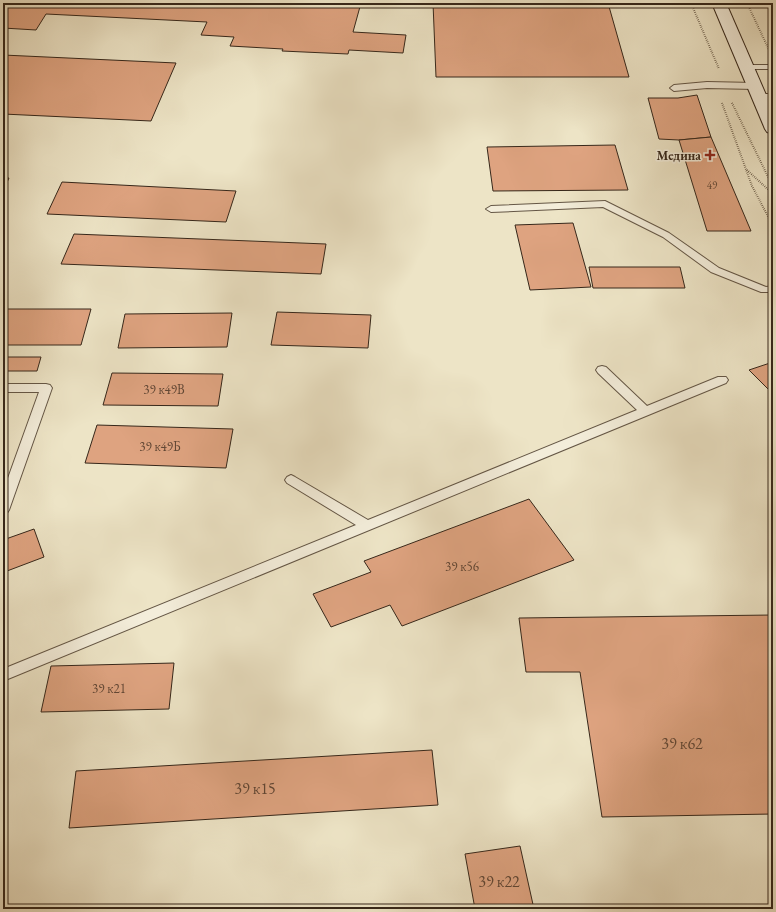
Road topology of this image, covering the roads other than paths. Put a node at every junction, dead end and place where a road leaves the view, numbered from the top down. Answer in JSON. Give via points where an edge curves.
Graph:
{"nodes":[{"id":1,"x":719,"y":3,"type":"edge"},
{"id":2,"x":747,"y":67,"type":"junction"},
{"id":3,"x":773,"y":67,"type":"edge"},
{"id":4,"x":674,"y":88,"type":"dead end"},
{"id":5,"x":763,"y":93,"type":"edge"},
{"id":6,"x":773,"y":129,"type":"edge"},
{"id":7,"x":491,"y":209,"type":"dead end"},
{"id":8,"x":773,"y":289,"type":"edge"},
{"id":9,"x":602,"y":370,"type":"dead end"},
{"id":10,"x":722,"y":380,"type":"dead end"},
{"id":11,"x":3,"y":388,"type":"edge"},
{"id":12,"x":645,"y":411,"type":"junction"},
{"id":13,"x":291,"y":480,"type":"dead end"},
{"id":14,"x":3,"y":510,"type":"edge"},
{"id":15,"x":367,"y":525,"type":"junction"},
{"id":16,"x":3,"y":675,"type":"edge"}],
"edges":[{"from":1,"to":2,"type":"main road"},
{"from":2,"to":3,"type":"lane"},
{"from":2,"to":5,"type":"main road"},
{"from":4,"to":5,"type":"lane","via":[[719,85]]},
{"from":5,"to":6,"type":"main road"},
{"from":7,"to":8,"type":"lane","via":[[605,204],[666,235],[716,270],[764,290]]},
{"from":9,"to":12,"type":"lane"},
{"from":10,"to":12,"type":"lane"},
{"from":11,"to":14,"type":"lane","via":[[46,388]]},
{"from":12,"to":15,"type":"lane"},
{"from":13,"to":15,"type":"lane"},
{"from":15,"to":16,"type":"lane"}]}
